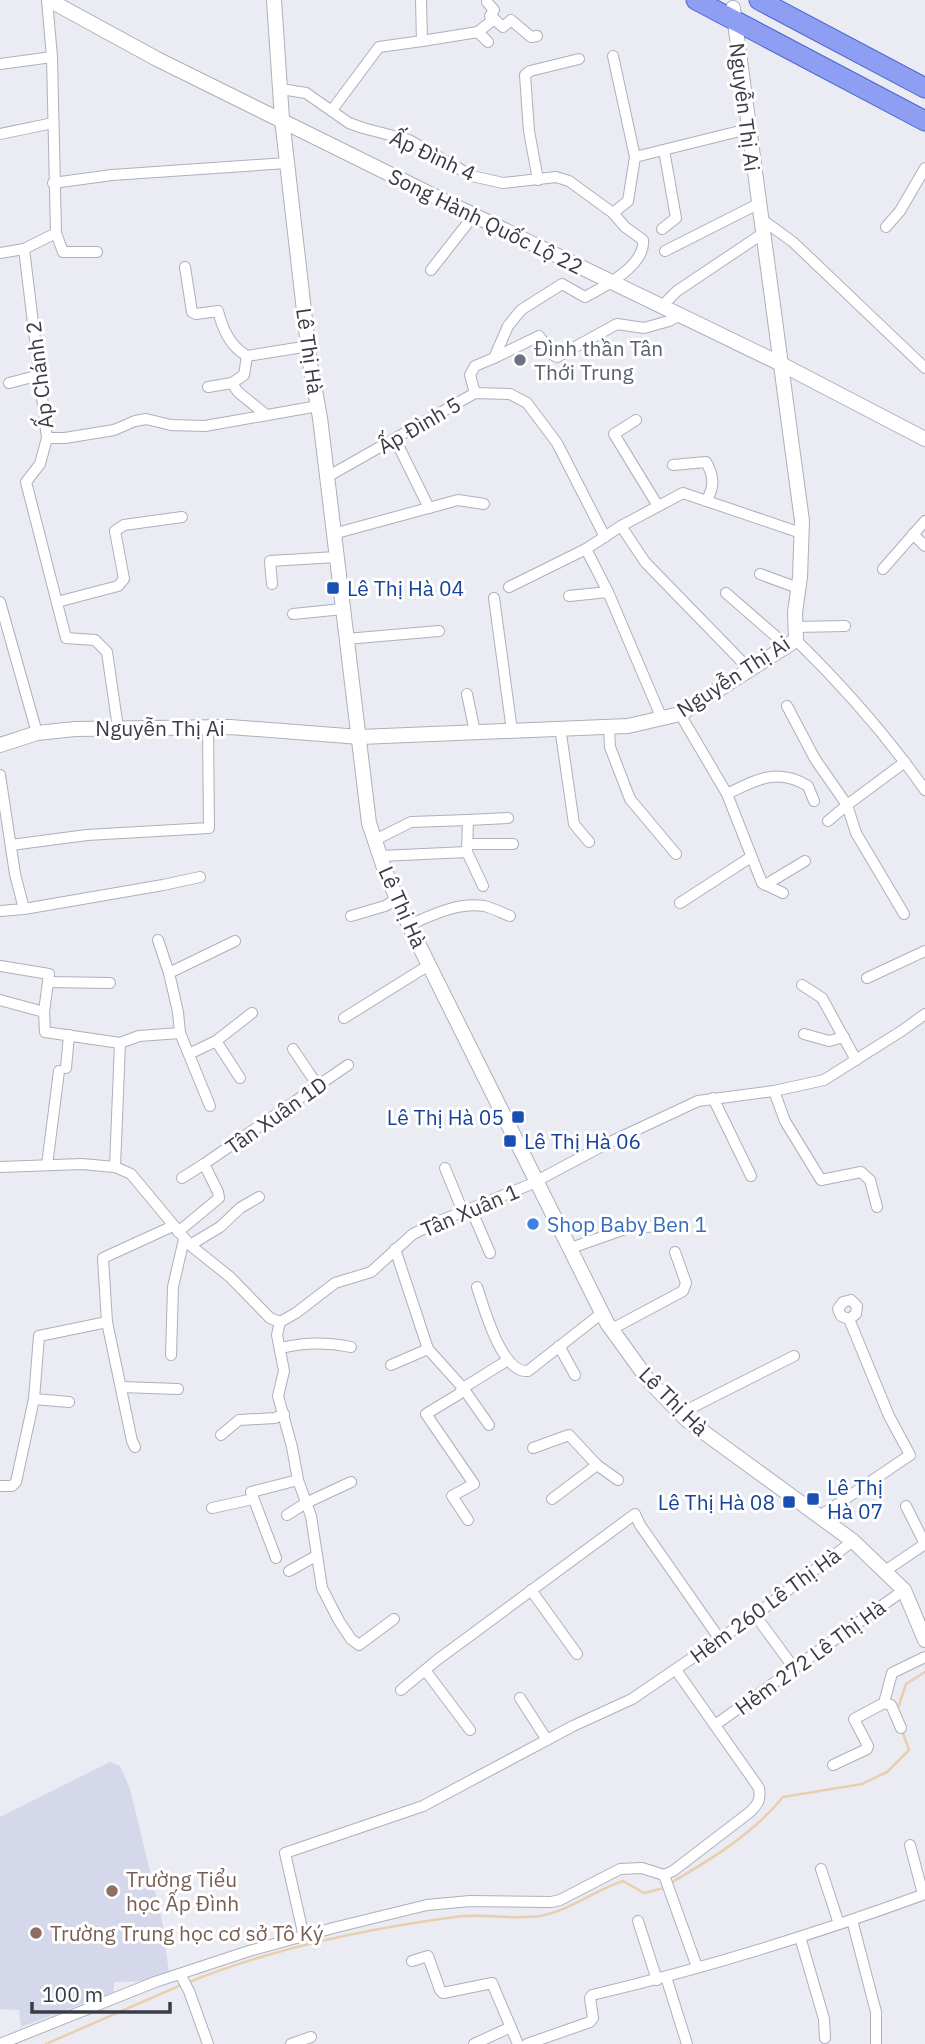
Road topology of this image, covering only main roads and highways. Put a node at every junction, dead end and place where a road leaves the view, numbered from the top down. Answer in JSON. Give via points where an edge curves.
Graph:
{"nodes":[{"id":1,"x":696,"y":0,"type":"edge"},
{"id":2,"x":759,"y":0,"type":"edge"},
{"id":3,"x":777,"y":0,"type":"edge"},
{"id":4,"x":728,"y":9,"type":"edge"},
{"id":5,"x":925,"y":78,"type":"edge"},
{"id":6,"x":925,"y":88,"type":"edge"},
{"id":7,"x":925,"y":111,"type":"edge"},
{"id":8,"x":925,"y":121,"type":"edge"}],
"edges":[{"from":1,"to":4,"type":"highway"},
{"from":2,"to":6,"type":"highway"},
{"from":3,"to":5,"type":"highway"},
{"from":4,"to":7,"type":"highway"},
{"from":4,"to":8,"type":"highway"}]}
